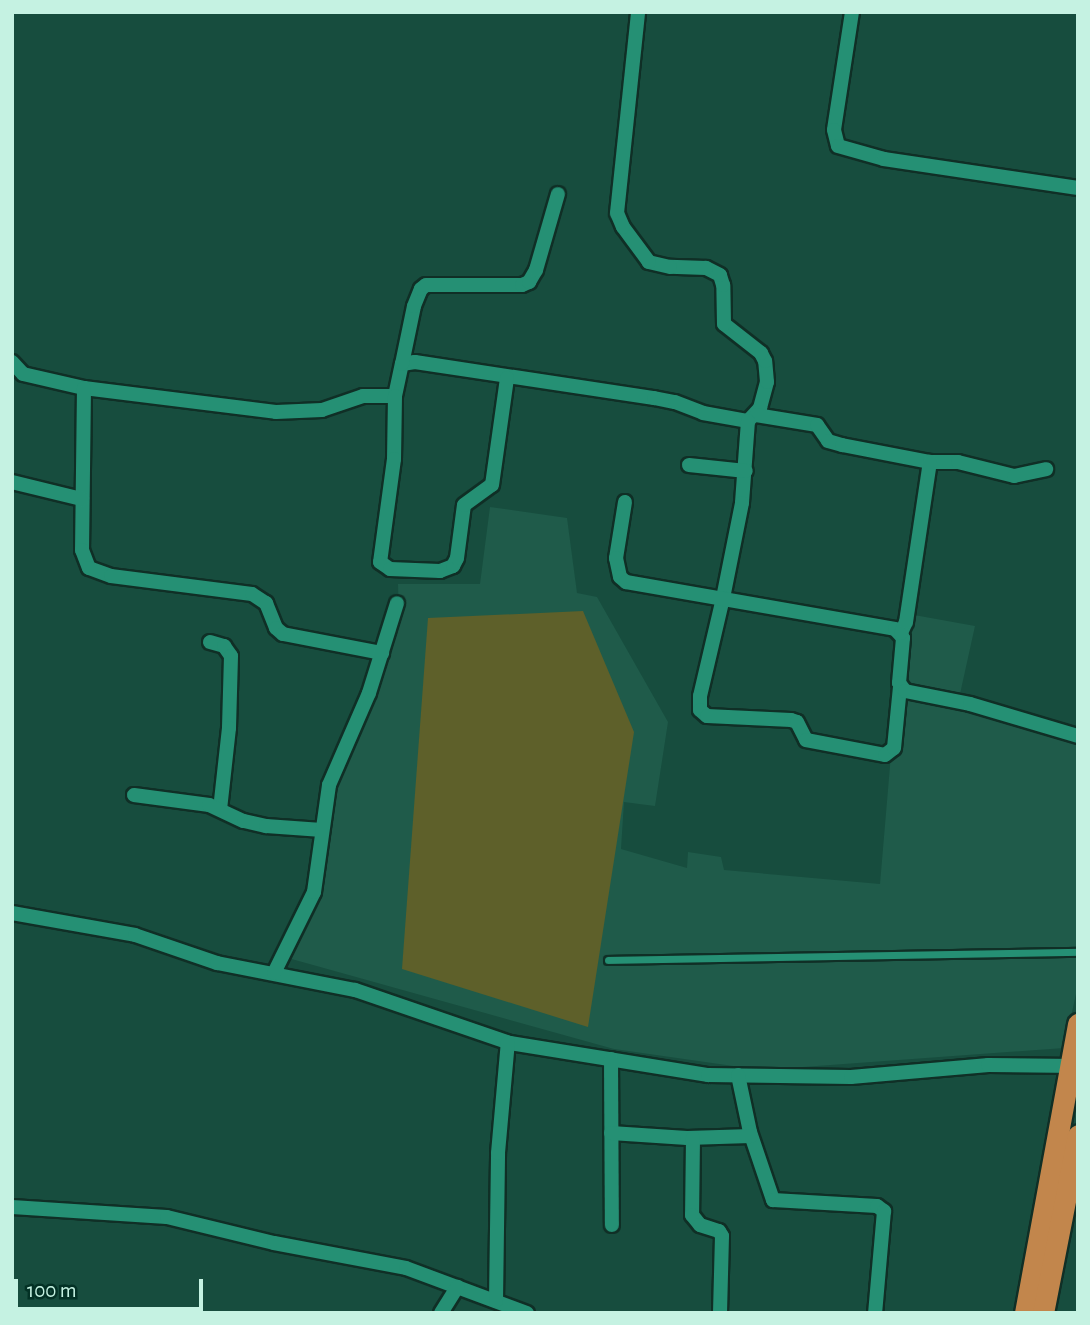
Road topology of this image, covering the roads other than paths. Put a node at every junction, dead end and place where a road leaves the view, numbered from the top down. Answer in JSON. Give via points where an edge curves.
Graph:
{"nodes":[{"id":1,"x":638,"y":12,"type":"edge"},
{"id":2,"x":852,"y":12,"type":"edge"},
{"id":3,"x":1078,"y":188,"type":"edge"},
{"id":4,"x":558,"y":194,"type":"dead end"},
{"id":5,"x":12,"y":362,"type":"edge"},
{"id":6,"x":402,"y":364,"type":"junction"},
{"id":7,"x":507,"y":378,"type":"junction"},
{"id":8,"x":84,"y":388,"type":"junction"},
{"id":9,"x":395,"y":396,"type":"junction"},
{"id":10,"x":752,"y":418,"type":"junction"},
{"id":11,"x":930,"y":462,"type":"junction"},
{"id":12,"x":689,"y":465,"type":"dead end"},
{"id":13,"x":1046,"y":469,"type":"dead end"},
{"id":14,"x":746,"y":471,"type":"junction"},
{"id":15,"x":12,"y":482,"type":"edge"},
{"id":16,"x":82,"y":499,"type":"junction"},
{"id":17,"x":625,"y":502,"type":"dead end"},
{"id":18,"x":723,"y":598,"type":"junction"},
{"id":19,"x":397,"y":603,"type":"dead end"},
{"id":20,"x":901,"y":633,"type":"junction"},
{"id":21,"x":210,"y":642,"type":"dead end"},
{"id":22,"x":382,"y":653,"type":"junction"},
{"id":23,"x":900,"y":687,"type":"junction"},
{"id":24,"x":1078,"y":736,"type":"edge"},
{"id":25,"x":134,"y":795,"type":"dead end"},
{"id":26,"x":220,"y":810,"type":"junction"},
{"id":27,"x":322,"y":830,"type":"junction"},
{"id":28,"x":12,"y":913,"type":"edge"},
{"id":29,"x":1078,"y":951,"type":"edge"},
{"id":30,"x":608,"y":960,"type":"dead end"},
{"id":31,"x":274,"y":973,"type":"junction"},
{"id":32,"x":1078,"y":1024,"type":"edge"},
{"id":33,"x":508,"y":1042,"type":"junction"},
{"id":34,"x":611,"y":1059,"type":"junction"},
{"id":35,"x":1074,"y":1065,"type":"edge"},
{"id":36,"x":738,"y":1075,"type":"junction"},
{"id":37,"x":611,"y":1133,"type":"junction"},
{"id":38,"x":1078,"y":1135,"type":"edge"},
{"id":39,"x":751,"y":1136,"type":"junction"},
{"id":40,"x":693,"y":1138,"type":"junction"},
{"id":41,"x":12,"y":1207,"type":"edge"},
{"id":42,"x":612,"y":1225,"type":"dead end"},
{"id":43,"x":457,"y":1287,"type":"junction"},
{"id":44,"x":496,"y":1301,"type":"junction"},
{"id":45,"x":441,"y":1313,"type":"edge"},
{"id":46,"x":527,"y":1313,"type":"edge"},
{"id":47,"x":720,"y":1313,"type":"edge"},
{"id":48,"x":875,"y":1313,"type":"edge"},
{"id":49,"x":1025,"y":1313,"type":"edge"},
{"id":50,"x":1043,"y":1313,"type":"edge"}],
"edges":[{"from":1,"to":10,"type":"street","via":[[621,151],[619,220],[655,265],[706,268],[720,275],[724,324],[765,361],[767,382]]},
{"from":2,"to":3,"type":"street","via":[[834,130],[838,146],[884,159]]},
{"from":4,"to":6,"type":"street","via":[[529,282],[426,285],[414,306]]},
{"from":5,"to":8,"type":"street","via":[[23,374]]},
{"from":6,"to":7,"type":"street","via":[[415,362]]},
{"from":6,"to":9,"type":"street"},
{"from":7,"to":9,"type":"street","via":[[492,485],[464,505],[457,558],[453,566],[440,571],[390,569],[380,562],[394,459]]},
{"from":7,"to":10,"type":"street","via":[[654,398],[703,413]]},
{"from":8,"to":9,"type":"street","via":[[276,412],[322,410],[363,396]]},
{"from":8,"to":16,"type":"street"},
{"from":10,"to":11,"type":"street","via":[[807,422],[823,430],[828,441]]},
{"from":10,"to":14,"type":"street"},
{"from":11,"to":13,"type":"street","via":[[974,465],[1014,476]]},
{"from":11,"to":20,"type":"street"},
{"from":12,"to":14,"type":"street"},
{"from":14,"to":18,"type":"street"},
{"from":15,"to":16,"type":"street"},
{"from":16,"to":22,"type":"street","via":[[83,559],[89,568],[101,574],[252,594],[266,603],[283,634]]},
{"from":17,"to":18,"type":"street","via":[[616,558],[620,577],[636,585]]},
{"from":18,"to":20,"type":"street","via":[[885,626]]},
{"from":18,"to":23,"type":"street","via":[[698,706],[703,714],[791,720],[797,722],[806,740],[885,755],[894,748]]},
{"from":19,"to":22,"type":"street"},
{"from":20,"to":23,"type":"street"},
{"from":21,"to":26,"type":"street","via":[[224,646],[231,656]]},
{"from":22,"to":27,"type":"street","via":[[329,785]]},
{"from":23,"to":24,"type":"street"},
{"from":25,"to":26,"type":"street","via":[[201,803]]},
{"from":26,"to":27,"type":"street","via":[[266,826]]},
{"from":27,"to":31,"type":"street","via":[[314,892]]},
{"from":28,"to":31,"type":"street","via":[[135,935],[218,963]]},
{"from":29,"to":30,"type":"lane"},
{"from":31,"to":33,"type":"street","via":[[355,990]]},
{"from":32,"to":35,"type":"highway"},
{"from":33,"to":34,"type":"street"},
{"from":33,"to":44,"type":"street","via":[[498,1153]]},
{"from":34,"to":36,"type":"street"},
{"from":34,"to":37,"type":"street"},
{"from":35,"to":36,"type":"street","via":[[988,1065],[851,1077]]},
{"from":35,"to":49,"type":"highway"},
{"from":36,"to":39,"type":"street"},
{"from":37,"to":40,"type":"street"},
{"from":37,"to":42,"type":"street"},
{"from":38,"to":50,"type":"highway"},
{"from":39,"to":40,"type":"street"},
{"from":39,"to":48,"type":"street","via":[[773,1200],[877,1206],[884,1211]]},
{"from":40,"to":47,"type":"street","via":[[692,1215],[700,1226],[722,1236]]},
{"from":41,"to":43,"type":"street","via":[[167,1217],[406,1268]]},
{"from":43,"to":44,"type":"street"},
{"from":43,"to":45,"type":"street"},
{"from":44,"to":46,"type":"street"}]}
